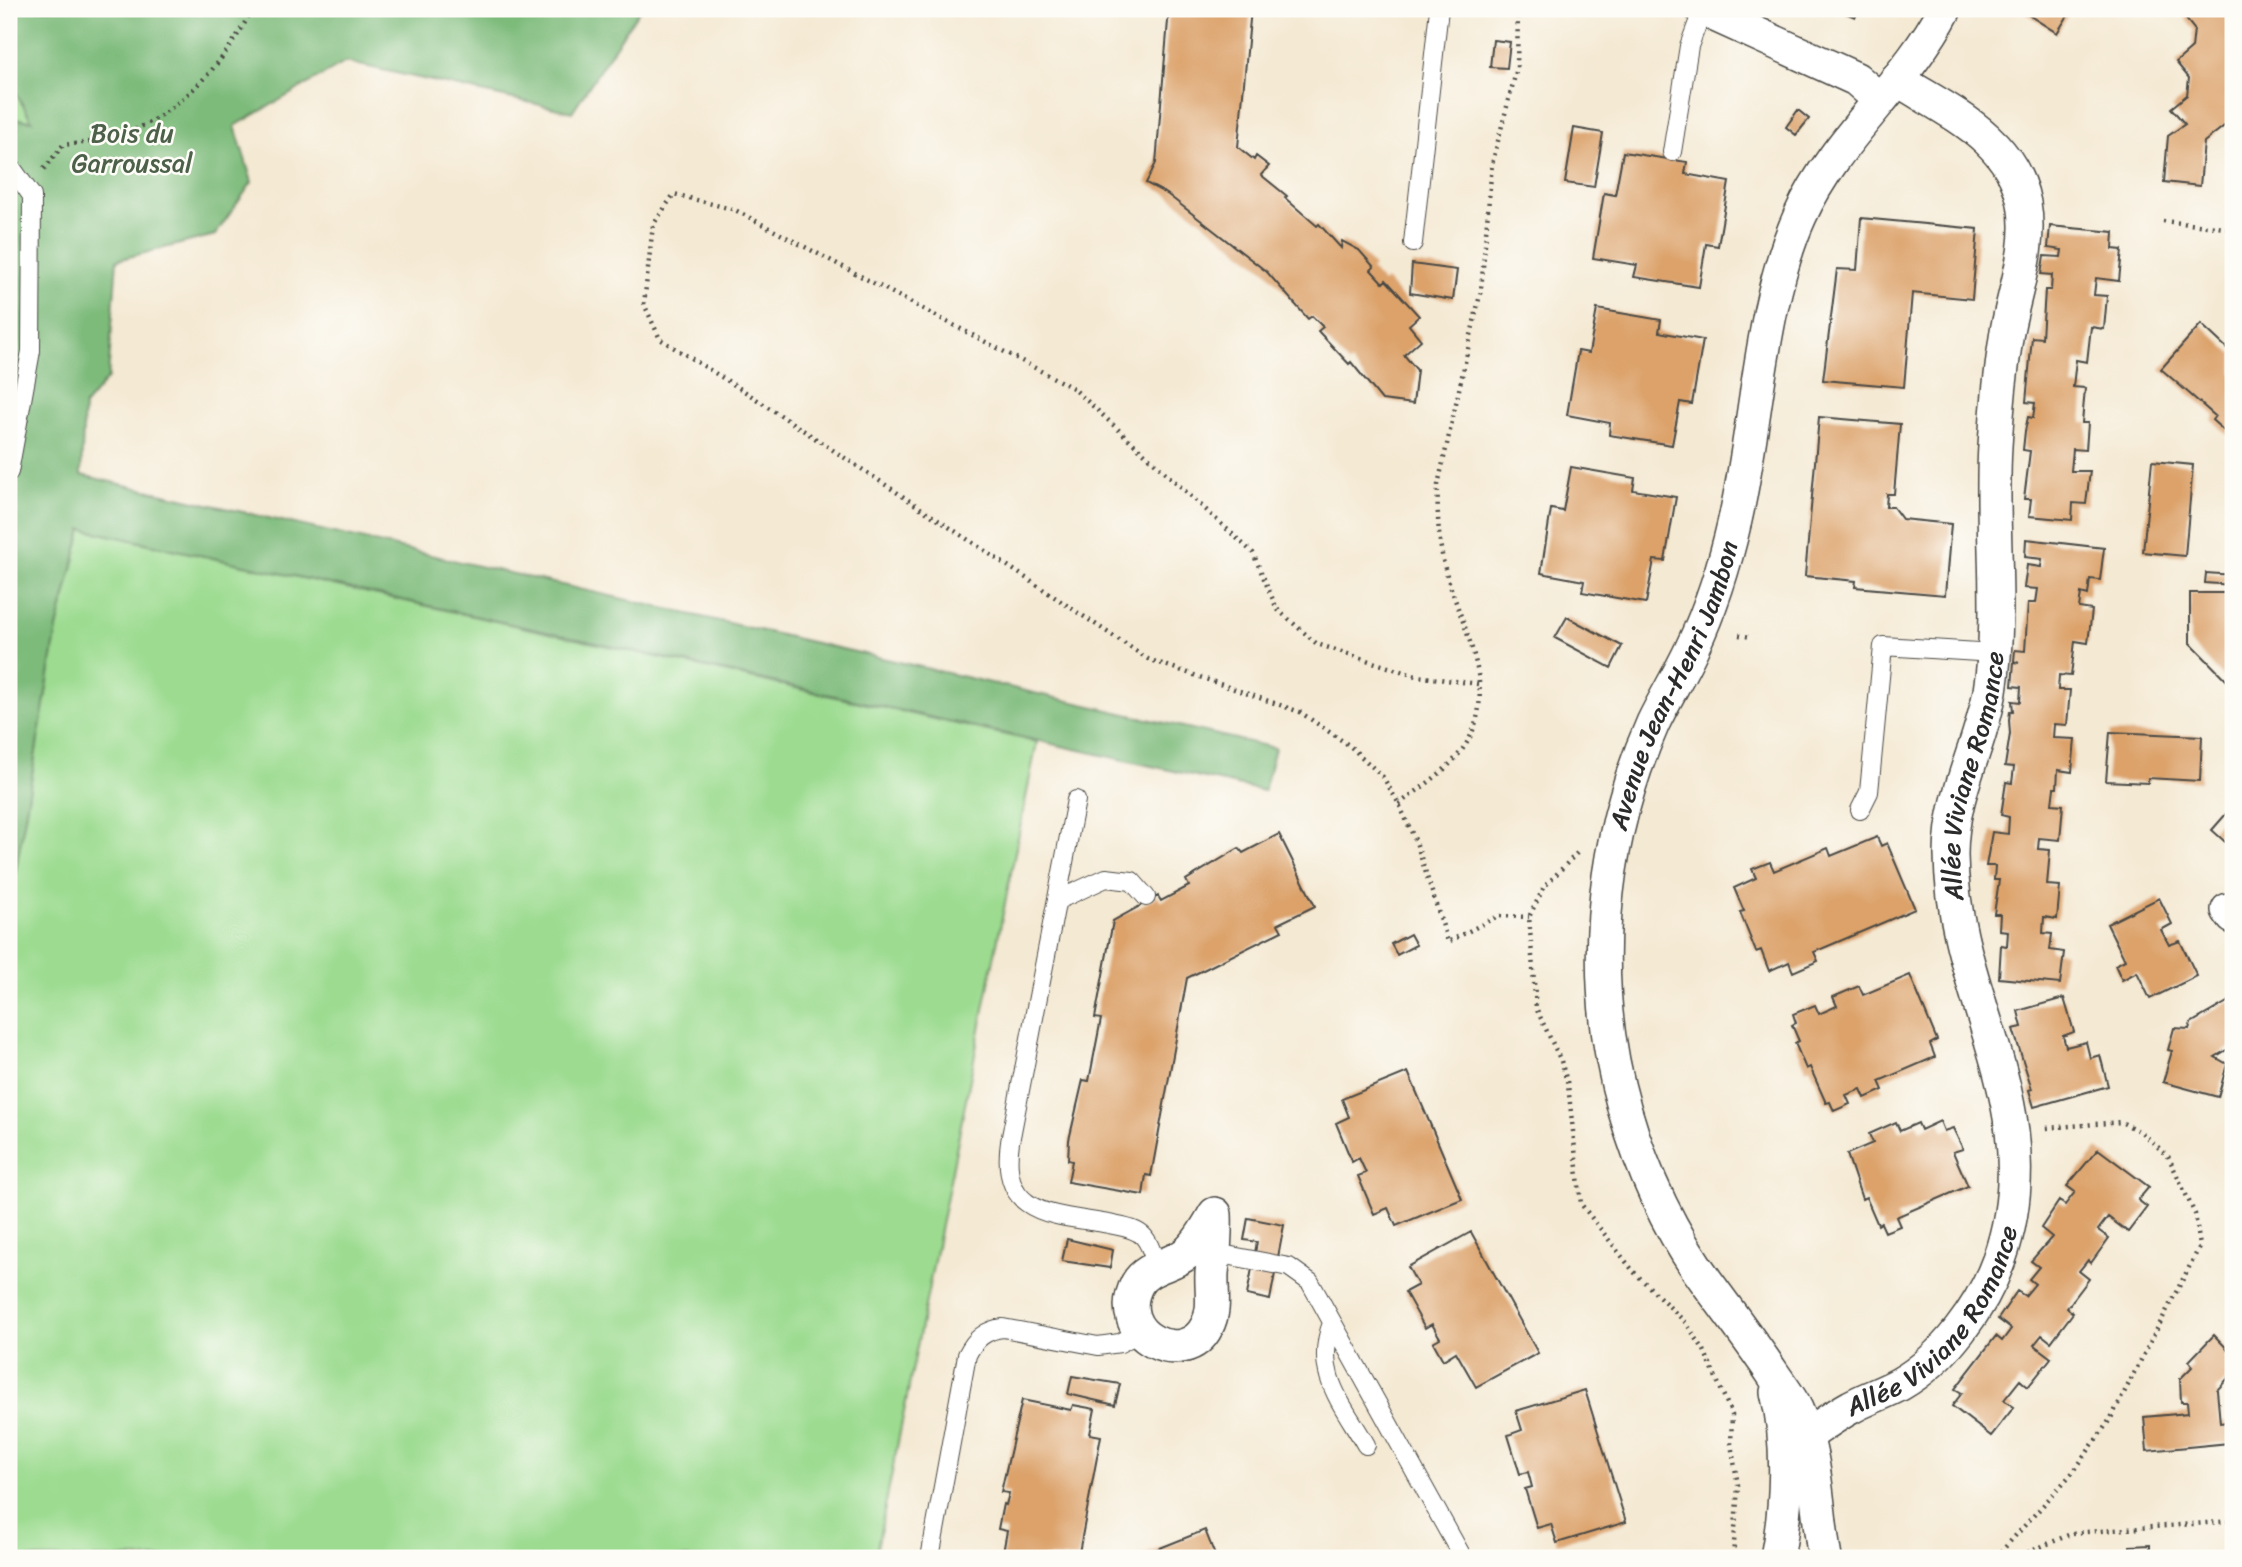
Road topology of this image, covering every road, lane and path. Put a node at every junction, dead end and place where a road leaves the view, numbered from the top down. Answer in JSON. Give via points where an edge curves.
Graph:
{"nodes":[{"id":1,"x":252,"y":9,"type":"edge"},
{"id":2,"x":1439,"y":9,"type":"edge"},
{"id":3,"x":1518,"y":9,"type":"edge"},
{"id":4,"x":1703,"y":9,"type":"edge"},
{"id":5,"x":1945,"y":9,"type":"edge"},
{"id":6,"x":1888,"y":89,"type":"junction"},
{"id":7,"x":1672,"y":152,"type":"dead end"},
{"id":8,"x":9,"y":164,"type":"edge"},
{"id":9,"x":32,"y":196,"type":"junction"},
{"id":10,"x":2163,"y":221,"type":"dead end"},
{"id":11,"x":2233,"y":229,"type":"edge"},
{"id":12,"x":1413,"y":243,"type":"dead end"},
{"id":13,"x":9,"y":472,"type":"edge"},
{"id":14,"x":1739,"y":635,"type":"dead end"},
{"id":15,"x":1752,"y":637,"type":"dead end"},
{"id":16,"x":1994,"y":653,"type":"junction"},
{"id":17,"x":1478,"y":684,"type":"junction"},
{"id":18,"x":1076,"y":800,"type":"dead end"},
{"id":19,"x":1399,"y":804,"type":"junction"},
{"id":20,"x":1860,"y":810,"type":"dead end"},
{"id":21,"x":1146,"y":897,"type":"dead end"},
{"id":22,"x":1058,"y":900,"type":"junction"},
{"id":23,"x":1529,"y":916,"type":"dead end"},
{"id":24,"x":2014,"y":1131,"type":"junction"},
{"id":25,"x":1216,"y":1253,"type":"junction"},
{"id":26,"x":1157,"y":1268,"type":"junction"},
{"id":27,"x":1332,"y":1323,"type":"junction"},
{"id":28,"x":1140,"y":1332,"type":"junction"},
{"id":29,"x":1772,"y":1373,"type":"junction"},
{"id":30,"x":1806,"y":1436,"type":"junction"},
{"id":31,"x":1366,"y":1445,"type":"dead end"},
{"id":32,"x":2233,"y":1521,"type":"edge"},
{"id":33,"x":930,"y":1558,"type":"edge"},
{"id":34,"x":1463,"y":1558,"type":"edge"},
{"id":35,"x":1777,"y":1558,"type":"edge"},
{"id":36,"x":1825,"y":1558,"type":"edge"},
{"id":37,"x":1999,"y":1558,"type":"edge"},
{"id":38,"x":2015,"y":1558,"type":"edge"}],
"edges":[{"from":1,"to":9,"type":"path","via":[[239,37],[176,107],[117,137],[63,145],[46,166]]},
{"from":2,"to":12,"type":"lane"},
{"from":3,"to":17,"type":"path","via":[[1517,68],[1492,164],[1480,290],[1438,485],[1443,562],[1465,623]]},
{"from":4,"to":6,"type":"street","name":"Allée Viviane Romance","via":[[1856,79]]},
{"from":4,"to":7,"type":"lane","via":[[1689,46]]},
{"from":5,"to":6,"type":"street","name":"Avenue Jean-Henri Jambon"},
{"from":6,"to":16,"type":"street","name":"Allée Viviane Romance","via":[[1980,131],[2011,167],[2024,201],[2025,242],[2008,331],[1995,445]]},
{"from":6,"to":29,"type":"street","name":"Avenue Jean-Henri Jambon","via":[[1830,163],[1790,237],[1728,548],[1708,612],[1655,720],[1629,787],[1612,858],[1603,933],[1610,1039],[1637,1149],[1686,1250]]},
{"from":8,"to":9,"type":"lane"},
{"from":9,"to":13,"type":"lane","via":[[31,351]]},
{"from":10,"to":11,"type":"path"},
{"from":14,"to":15,"type":"path"},
{"from":16,"to":20,"type":"lane","via":[[1883,646],[1869,792]]},
{"from":16,"to":24,"type":"street","name":"Allée Viviane Romance","via":[[1984,718],[1954,808],[1951,856],[1963,938]]},
{"from":17,"to":19,"type":"path","via":[[1477,718],[1468,739],[1446,767]]},
{"from":17,"to":19,"type":"path","via":[[1416,676],[1317,644],[1277,609],[1253,553],[1073,388],[734,210],[674,194],[653,225],[644,304],[660,339],[1148,659],[1300,712],[1350,746],[1383,777]]},
{"from":18,"to":22,"type":"lane"},
{"from":19,"to":23,"type":"path","via":[[1448,942],[1498,916]]},
{"from":21,"to":22,"type":"lane","via":[[1132,881],[1113,878]]},
{"from":22,"to":26,"type":"lane","via":[[1010,1142],[1008,1175],[1021,1200],[1038,1211],[1137,1231],[1149,1245]]},
{"from":24,"to":30,"type":"street","name":"Allée Viviane Romance","via":[[2011,1219],[1980,1300],[1919,1371]]},
{"from":24,"to":37,"type":"path","via":[[2120,1122],[2141,1132],[2168,1156],[2195,1214],[2200,1246],[2111,1418],[2074,1471]]},
{"from":25,"to":26,"type":"street","via":[[1215,1214],[1187,1253]]},
{"from":25,"to":27,"type":"lane","via":[[1289,1267],[1310,1282]]},
{"from":25,"to":28,"type":"street","via":[[1212,1310],[1200,1337],[1171,1346]]},
{"from":26,"to":28,"type":"street","via":[[1139,1282],[1133,1294],[1133,1321]]},
{"from":27,"to":31,"type":"lane","via":[[1324,1352],[1327,1376]]},
{"from":27,"to":34,"type":"lane"},
{"from":28,"to":33,"type":"lane","via":[[1121,1343],[1098,1346],[1003,1328],[977,1339],[967,1355]]},
{"from":29,"to":30,"type":"street","name":"Avenue Jean-Henri Jambon","via":[[1797,1410]]},
{"from":29,"to":35,"type":"street","name":"Avenue Jean-Henri Jambon","via":[[1784,1468]]},
{"from":30,"to":36,"type":"street","name":"Avenue Jean-Henri Jambon"},
{"from":32,"to":38,"type":"path","via":[[2073,1533]]}]}
